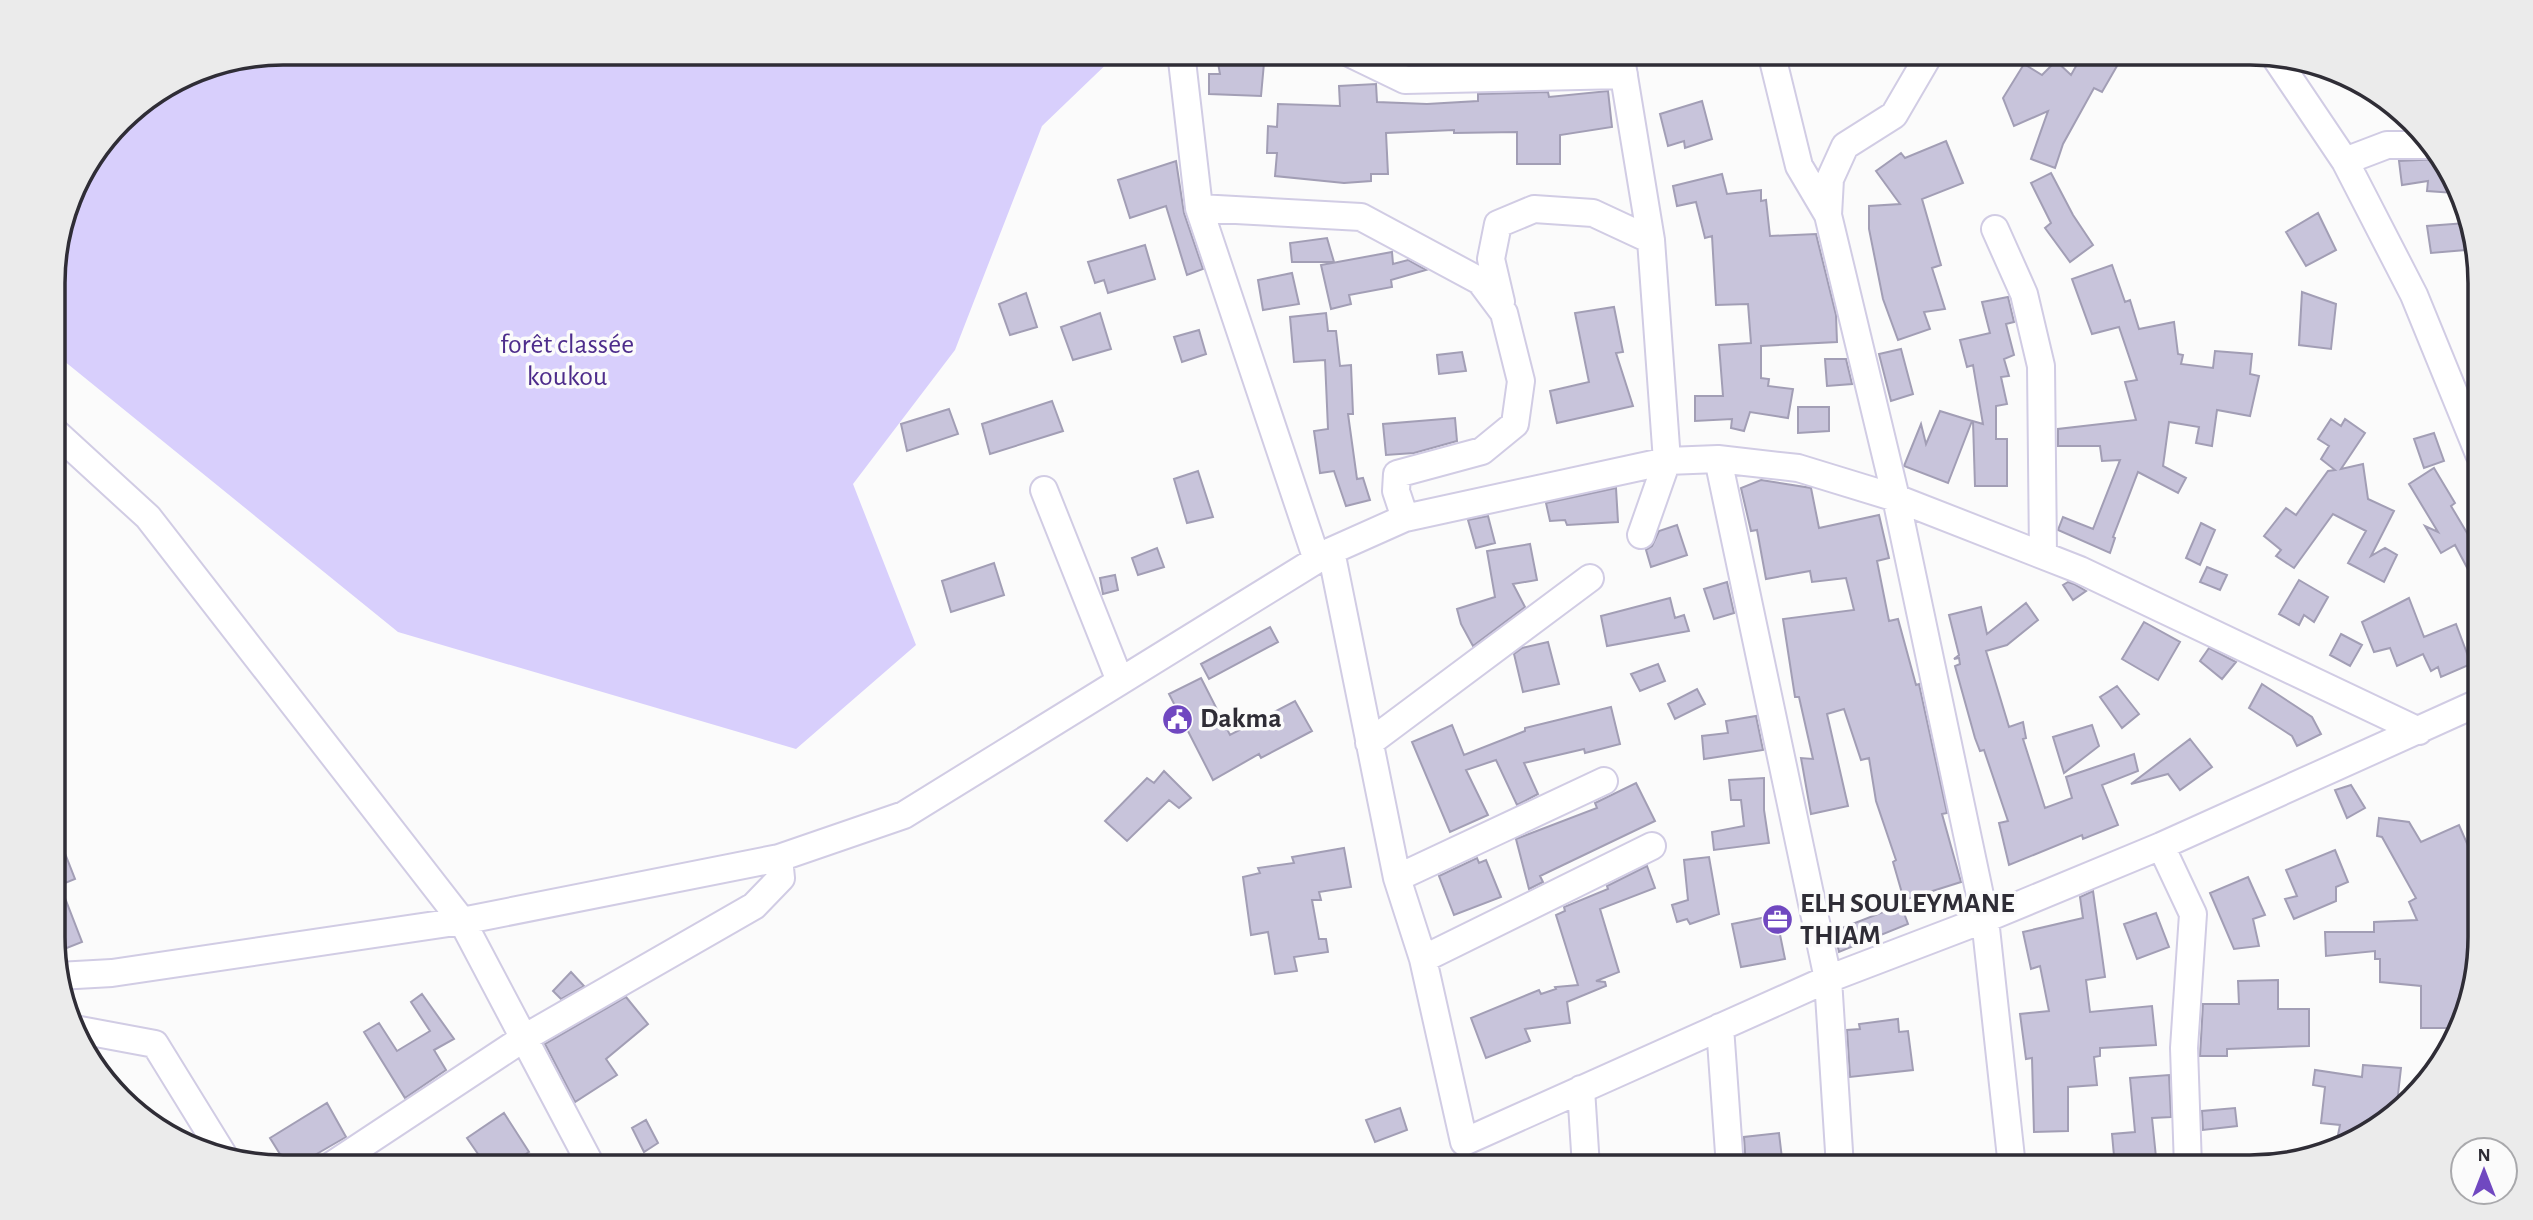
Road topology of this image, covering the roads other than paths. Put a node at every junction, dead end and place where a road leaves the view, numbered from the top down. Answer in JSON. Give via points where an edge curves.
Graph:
{"nodes":[{"id":1,"x":1182,"y":65,"type":"edge"},
{"id":2,"x":1374,"y":65,"type":"edge"},
{"id":3,"x":1608,"y":65,"type":"edge"},
{"id":4,"x":1622,"y":65,"type":"edge"},
{"id":5,"x":1774,"y":65,"type":"edge"},
{"id":6,"x":1923,"y":65,"type":"edge"},
{"id":7,"x":2282,"y":67,"type":"edge"},
{"id":8,"x":2418,"y":145,"type":"edge"},
{"id":9,"x":2345,"y":161,"type":"junction"},
{"id":10,"x":1199,"y":208,"type":"junction"},
{"id":11,"x":1828,"y":215,"type":"junction"},
{"id":12,"x":1995,"y":229,"type":"dead end"},
{"id":13,"x":1651,"y":240,"type":"junction"},
{"id":14,"x":1504,"y":313,"type":"junction"},
{"id":15,"x":2468,"y":416,"type":"edge"},
{"id":16,"x":65,"y":441,"type":"edge"},
{"id":17,"x":1718,"y":459,"type":"junction"},
{"id":18,"x":1667,"y":461,"type":"junction"},
{"id":19,"x":1044,"y":489,"type":"dead end"},
{"id":20,"x":1896,"y":498,"type":"junction"},
{"id":21,"x":1405,"y":518,"type":"junction"},
{"id":22,"x":1641,"y":535,"type":"dead end"},
{"id":23,"x":1324,"y":555,"type":"junction"},
{"id":24,"x":2043,"y":555,"type":"junction"},
{"id":25,"x":1590,"y":578,"type":"dead end"},
{"id":26,"x":1120,"y":681,"type":"junction"},
{"id":27,"x":2468,"y":708,"type":"edge"},
{"id":28,"x":2419,"y":731,"type":"junction"},
{"id":29,"x":1369,"y":743,"type":"junction"},
{"id":30,"x":1604,"y":780,"type":"dead end"},
{"id":31,"x":1652,"y":846,"type":"dead end"},
{"id":32,"x":2161,"y":846,"type":"junction"},
{"id":33,"x":779,"y":858,"type":"junction"},
{"id":34,"x":1397,"y":878,"type":"junction"},
{"id":35,"x":1985,"y":919,"type":"junction"},
{"id":36,"x":462,"y":921,"type":"junction"},
{"id":37,"x":1423,"y":960,"type":"junction"},
{"id":38,"x":69,"y":975,"type":"edge"},
{"id":39,"x":1828,"y":979,"type":"junction"},
{"id":40,"x":1720,"y":1027,"type":"junction"},
{"id":41,"x":86,"y":1031,"type":"edge"},
{"id":42,"x":524,"y":1038,"type":"junction"},
{"id":43,"x":1581,"y":1089,"type":"junction"},
{"id":44,"x":217,"y":1145,"type":"edge"},
{"id":45,"x":347,"y":1155,"type":"edge"},
{"id":46,"x":586,"y":1155,"type":"edge"},
{"id":47,"x":1585,"y":1155,"type":"edge"},
{"id":48,"x":1729,"y":1155,"type":"edge"},
{"id":49,"x":1839,"y":1155,"type":"edge"},
{"id":50,"x":2011,"y":1155,"type":"edge"},
{"id":51,"x":2188,"y":1155,"type":"edge"}],
"edges":[{"from":1,"to":10,"type":"street"},
{"from":2,"to":3,"type":"street","via":[[1405,80]]},
{"from":4,"to":13,"type":"street"},
{"from":5,"to":11,"type":"street","via":[[1799,166]]},
{"from":6,"to":11,"type":"street","via":[[1894,115],[1845,146],[1830,178]]},
{"from":7,"to":9,"type":"street"},
{"from":8,"to":9,"type":"street","via":[[2387,145]]},
{"from":9,"to":15,"type":"street","via":[[2414,295]]},
{"from":10,"to":14,"type":"street","via":[[1361,217],[1480,281]]},
{"from":10,"to":23,"type":"street"},
{"from":11,"to":20,"type":"street"},
{"from":12,"to":24,"type":"street","via":[[2024,294],[2040,366]]},
{"from":13,"to":14,"type":"street","via":[[1593,214],[1534,209],[1498,224],[1491,260]]},
{"from":13,"to":18,"type":"street"},
{"from":14,"to":21,"type":"street","via":[[1521,381],[1515,424],[1482,450],[1397,474],[1396,491]]},
{"from":16,"to":36,"type":"street","via":[[148,516]]},
{"from":17,"to":18,"type":"street"},
{"from":17,"to":20,"type":"street","via":[[1798,468]]},
{"from":17,"to":39,"type":"street"},
{"from":18,"to":21,"type":"street"},
{"from":18,"to":22,"type":"street"},
{"from":19,"to":26,"type":"street"},
{"from":20,"to":24,"type":"street"},
{"from":20,"to":35,"type":"street"},
{"from":21,"to":23,"type":"street"},
{"from":23,"to":26,"type":"street"},
{"from":23,"to":29,"type":"street"},
{"from":24,"to":28,"type":"street"},
{"from":25,"to":29,"type":"street"},
{"from":26,"to":33,"type":"street","via":[[904,815]]},
{"from":27,"to":28,"type":"street"},
{"from":28,"to":32,"type":"street"},
{"from":29,"to":34,"type":"street"},
{"from":30,"to":34,"type":"street"},
{"from":31,"to":37,"type":"street"},
{"from":32,"to":35,"type":"street"},
{"from":32,"to":51,"type":"street","via":[[2193,914],[2184,1048]]},
{"from":33,"to":36,"type":"street"},
{"from":33,"to":42,"type":"street","via":[[781,878],[754,906]]},
{"from":34,"to":37,"type":"street"},
{"from":35,"to":39,"type":"street"},
{"from":35,"to":50,"type":"street"},
{"from":36,"to":38,"type":"street","via":[[112,973]]},
{"from":36,"to":42,"type":"street"},
{"from":37,"to":43,"type":"street","via":[[1464,1142]]},
{"from":39,"to":40,"type":"street"},
{"from":39,"to":49,"type":"street"},
{"from":40,"to":43,"type":"street"},
{"from":40,"to":48,"type":"street"},
{"from":41,"to":44,"type":"street","via":[[155,1044]]},
{"from":42,"to":45,"type":"street"},
{"from":42,"to":46,"type":"street"},
{"from":43,"to":47,"type":"street"}]}
